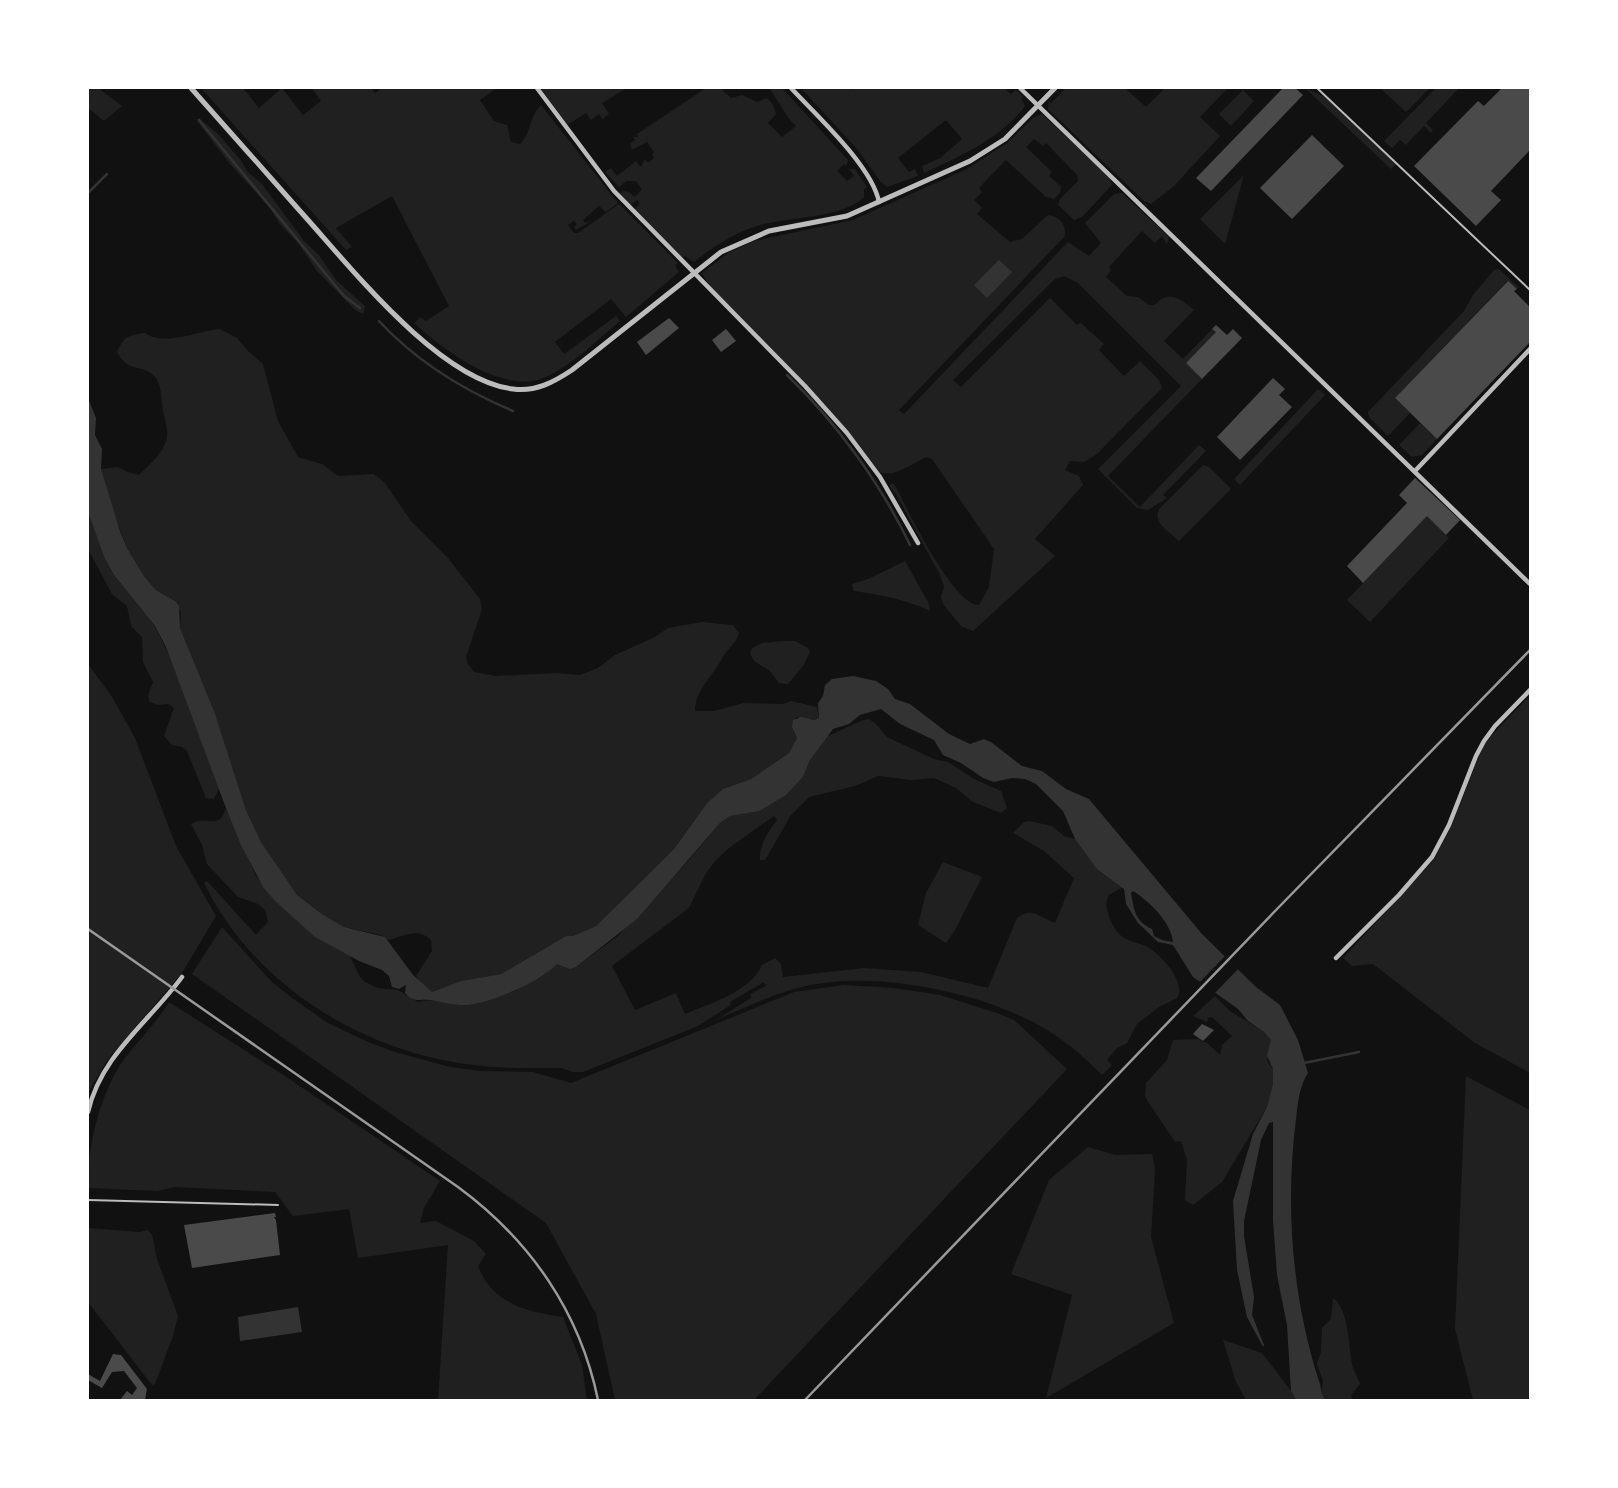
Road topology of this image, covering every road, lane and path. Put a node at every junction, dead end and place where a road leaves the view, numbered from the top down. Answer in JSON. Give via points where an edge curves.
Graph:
{"nodes":[{"id":1,"x":191,"y":88,"type":"edge"},
{"id":2,"x":537,"y":88,"type":"edge"},
{"id":3,"x":791,"y":88,"type":"edge"},
{"id":4,"x":1020,"y":88,"type":"edge"},
{"id":5,"x":1055,"y":88,"type":"edge"},
{"id":6,"x":1317,"y":88,"type":"edge"},
{"id":7,"x":1038,"y":105,"type":"junction"},
{"id":8,"x":879,"y":202,"type":"junction"},
{"id":9,"x":693,"y":273,"type":"junction"},
{"id":10,"x":1531,"y":290,"type":"edge"},
{"id":11,"x":1531,"y":349,"type":"edge"},
{"id":12,"x":1415,"y":471,"type":"junction"},
{"id":13,"x":918,"y":543,"type":"dead end"},
{"id":14,"x":1531,"y":584,"type":"edge"},
{"id":15,"x":1531,"y":690,"type":"edge"},
{"id":16,"x":1336,"y":958,"type":"dead end"},
{"id":17,"x":182,"y":977,"type":"dead end"},
{"id":18,"x":88,"y":1112,"type":"edge"},
{"id":19,"x":88,"y":1200,"type":"edge"},
{"id":20,"x":278,"y":1205,"type":"dead end"}],
"edges":[{"from":1,"to":9,"type":"street","via":[[399,319],[427,344],[500,387],[526,390],[551,383]]},
{"from":2,"to":9,"type":"street","via":[[614,191]]},
{"from":3,"to":8,"type":"street","via":[[859,163]]},
{"from":4,"to":7,"type":"street"},
{"from":5,"to":7,"type":"street"},
{"from":6,"to":10,"type":"lane"},
{"from":7,"to":8,"type":"street","via":[[985,152]]},
{"from":7,"to":12,"type":"street"},
{"from":8,"to":9,"type":"street","via":[[831,220],[759,234],[721,252]]},
{"from":9,"to":13,"type":"street","via":[[847,433],[880,477]]},
{"from":11,"to":12,"type":"street"},
{"from":12,"to":14,"type":"street"},
{"from":15,"to":16,"type":"street","via":[[1484,741],[1432,857]]},
{"from":17,"to":18,"type":"street","via":[[117,1051],[97,1081]]},
{"from":19,"to":20,"type":"lane"}]}
